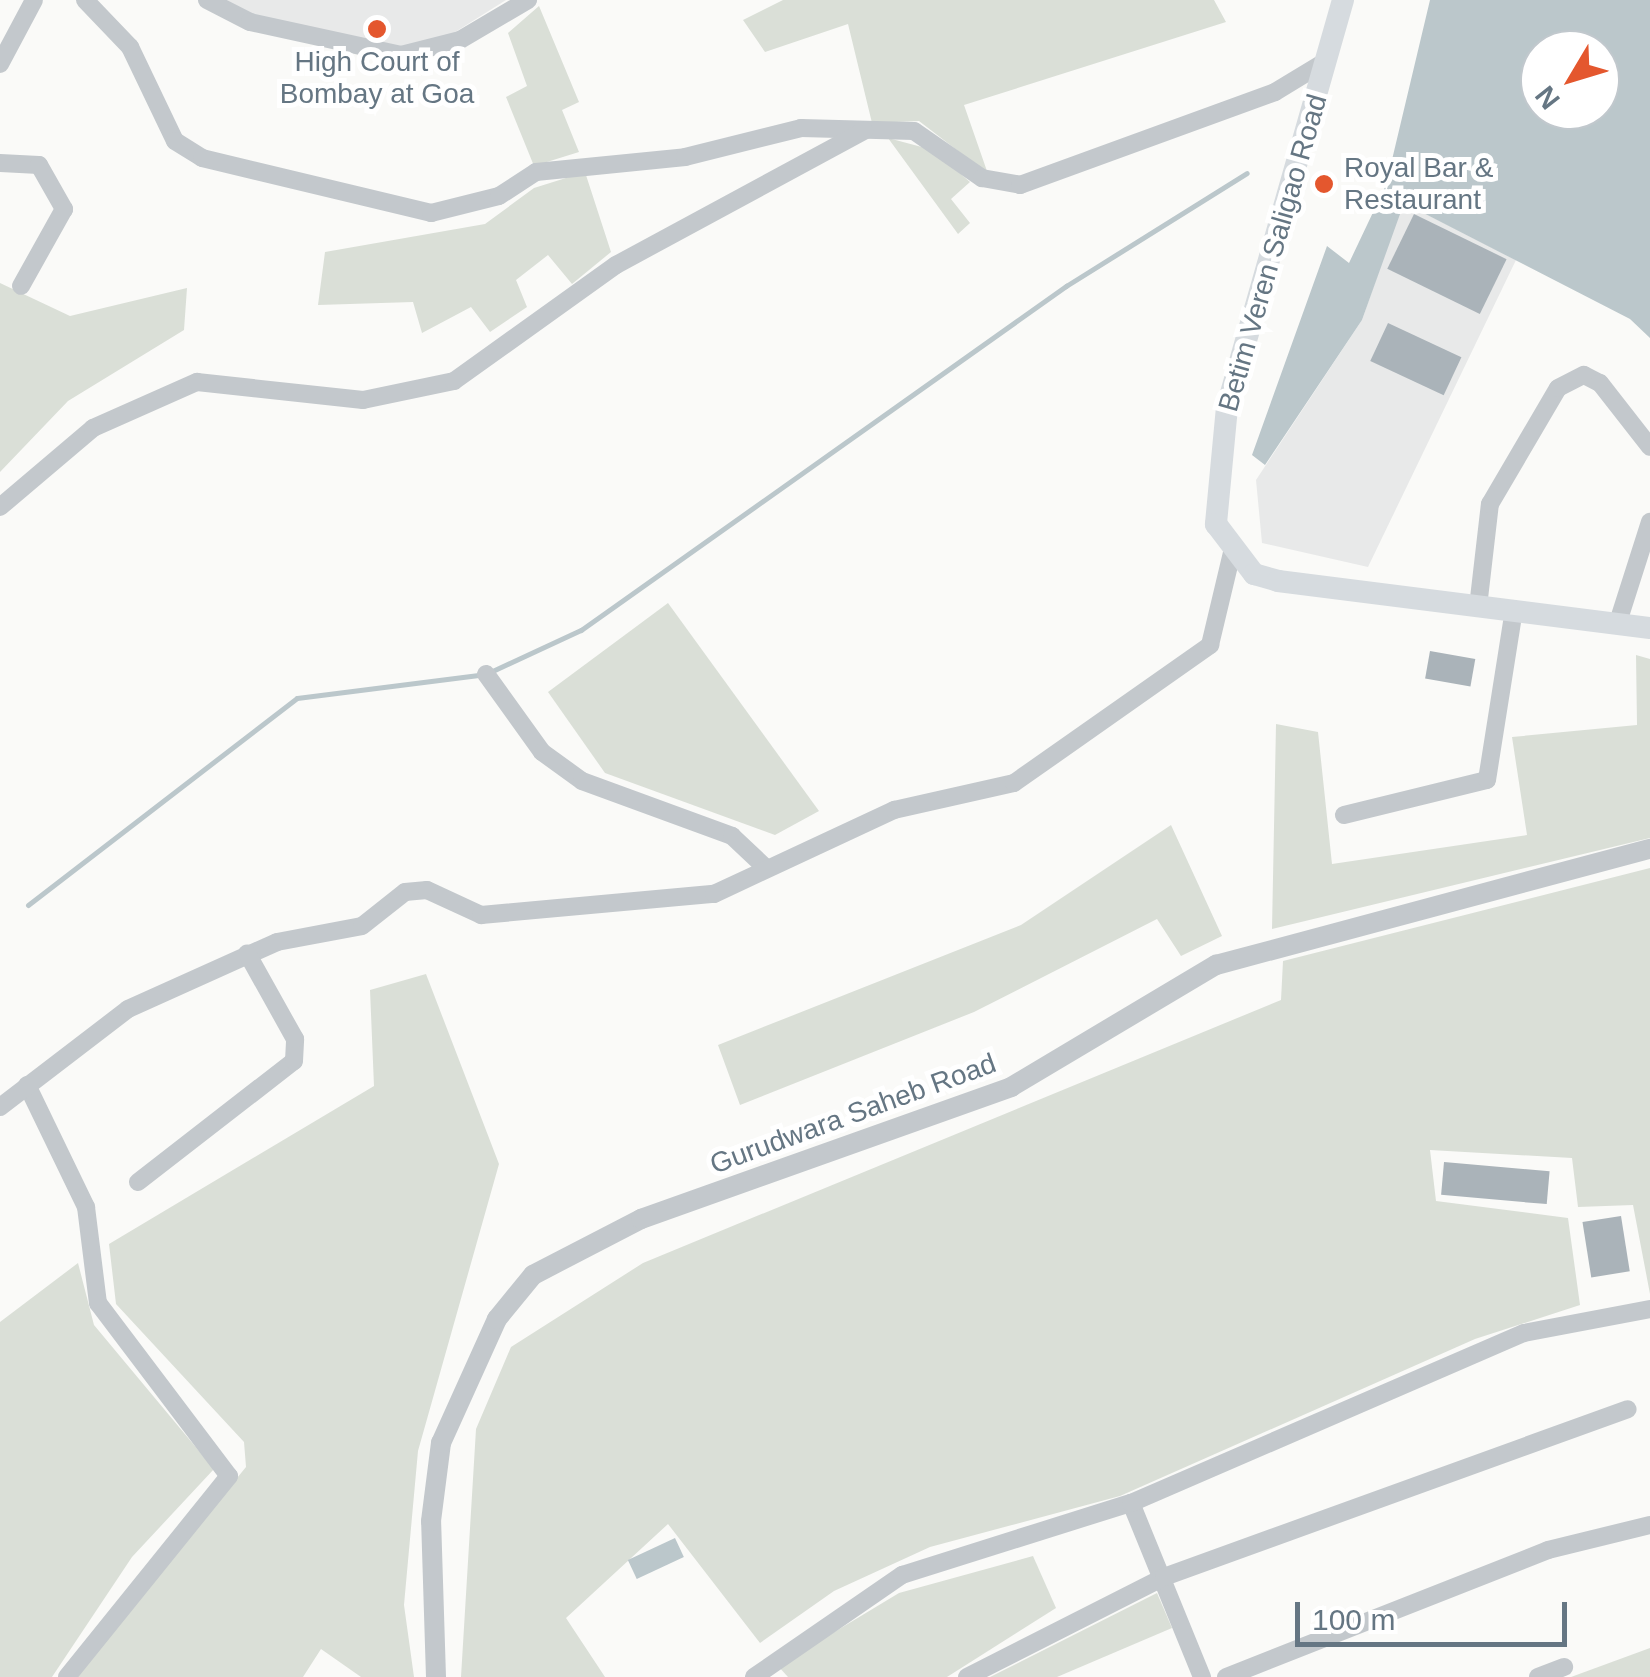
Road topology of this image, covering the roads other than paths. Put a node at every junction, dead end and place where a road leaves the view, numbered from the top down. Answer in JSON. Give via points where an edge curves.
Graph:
{"nodes":[{"id":1,"x":34,"y":0,"type":"edge"},
{"id":2,"x":86,"y":0,"type":"edge"},
{"id":3,"x":207,"y":0,"type":"edge"},
{"id":4,"x":528,"y":0,"type":"edge"},
{"id":5,"x":1342,"y":0,"type":"edge"},
{"id":6,"x":1326,"y":61,"type":"junction"},
{"id":7,"x":0,"y":64,"type":"edge"},
{"id":8,"x":869,"y":128,"type":"junction"},
{"id":9,"x":0,"y":163,"type":"edge"},
{"id":10,"x":21,"y":286,"type":"dead end"},
{"id":11,"x":1650,"y":447,"type":"edge"},
{"id":12,"x":0,"y":507,"type":"edge"},
{"id":13,"x":1650,"y":522,"type":"edge"},
{"id":14,"x":1232,"y":553,"type":"junction"},
{"id":15,"x":1478,"y":607,"type":"junction"},
{"id":16,"x":1514,"y":609,"type":"junction"},
{"id":17,"x":1619,"y":619,"type":"junction"},
{"id":18,"x":1650,"y":628,"type":"edge"},
{"id":19,"x":486,"y":674,"type":"dead end"},
{"id":20,"x":1344,"y":815,"type":"dead end"},
{"id":21,"x":1650,"y":849,"type":"edge"},
{"id":22,"x":766,"y":868,"type":"junction"},
{"id":23,"x":246,"y":953,"type":"junction"},
{"id":24,"x":27,"y":1086,"type":"junction"},
{"id":25,"x":0,"y":1107,"type":"edge"},
{"id":26,"x":138,"y":1182,"type":"dead end"},
{"id":27,"x":1650,"y":1309,"type":"edge"},
{"id":28,"x":1627,"y":1409,"type":"dead end"},
{"id":29,"x":1131,"y":1503,"type":"junction"},
{"id":30,"x":1650,"y":1526,"type":"edge"},
{"id":31,"x":1164,"y":1577,"type":"junction"},
{"id":32,"x":1564,"y":1666,"type":"dead end"},
{"id":33,"x":67,"y":1677,"type":"edge"},
{"id":34,"x":436,"y":1677,"type":"edge"},
{"id":35,"x":754,"y":1677,"type":"edge"},
{"id":36,"x":968,"y":1677,"type":"edge"},
{"id":37,"x":1202,"y":1677,"type":"edge"},
{"id":38,"x":1226,"y":1677,"type":"edge"},
{"id":39,"x":1538,"y":1677,"type":"edge"}],
"edges":[{"from":1,"to":7,"type":"street"},
{"from":2,"to":8,"type":"street","via":[[130,47],[175,140],[202,158],[392,208],[460,211],[536,172],[597,160],[686,156],[802,128]]},
{"from":3,"to":4,"type":"street","via":[[250,22],[401,55],[460,40]]},
{"from":5,"to":6,"type":"main road","name":"Betim Veren Saligao Road"},
{"from":6,"to":8,"type":"street","via":[[1276,92],[1020,185],[982,178],[914,131]]},
{"from":6,"to":14,"type":"main road","name":"Betim Veren Saligao Road","via":[[1224,425],[1216,524]]},
{"from":8,"to":12,"type":"street","via":[[616,265],[454,382],[363,400],[197,382],[93,428]]},
{"from":9,"to":10,"type":"street","via":[[39,165],[64,208]]},
{"from":11,"to":15,"type":"street","via":[[1600,383],[1584,375],[1558,388],[1490,504]]},
{"from":13,"to":17,"type":"street"},
{"from":14,"to":15,"type":"main road","via":[[1278,581]]},
{"from":14,"to":22,"type":"street","via":[[1210,645],[1043,766],[978,796],[894,810]]},
{"from":15,"to":16,"type":"main road"},
{"from":16,"to":17,"type":"main road"},
{"from":16,"to":20,"type":"street","via":[[1487,780]]},
{"from":17,"to":18,"type":"main road"},
{"from":19,"to":22,"type":"street","via":[[542,752],[582,781],[732,836]]},
{"from":21,"to":34,"type":"street","name":"Gurudwara Saheb Road","via":[[1216,964],[1011,1086],[626,1226],[534,1275],[496,1319],[441,1443],[431,1521]]},
{"from":22,"to":23,"type":"street","via":[[714,894],[481,915],[427,890],[405,892],[362,926]]},
{"from":23,"to":24,"type":"street","via":[[128,1009]]},
{"from":23,"to":26,"type":"street","via":[[295,1039],[294,1061]]},
{"from":24,"to":25,"type":"street"},
{"from":24,"to":33,"type":"street","via":[[86,1208],[98,1303],[229,1476]]},
{"from":27,"to":29,"type":"street","via":[[1524,1333]]},
{"from":28,"to":31,"type":"street","via":[[1459,1463]]},
{"from":29,"to":31,"type":"street"},
{"from":29,"to":35,"type":"street","via":[[902,1575]]},
{"from":30,"to":38,"type":"street","via":[[1548,1550]]},
{"from":31,"to":36,"type":"street"},
{"from":31,"to":37,"type":"street"},
{"from":32,"to":39,"type":"street"}]}
